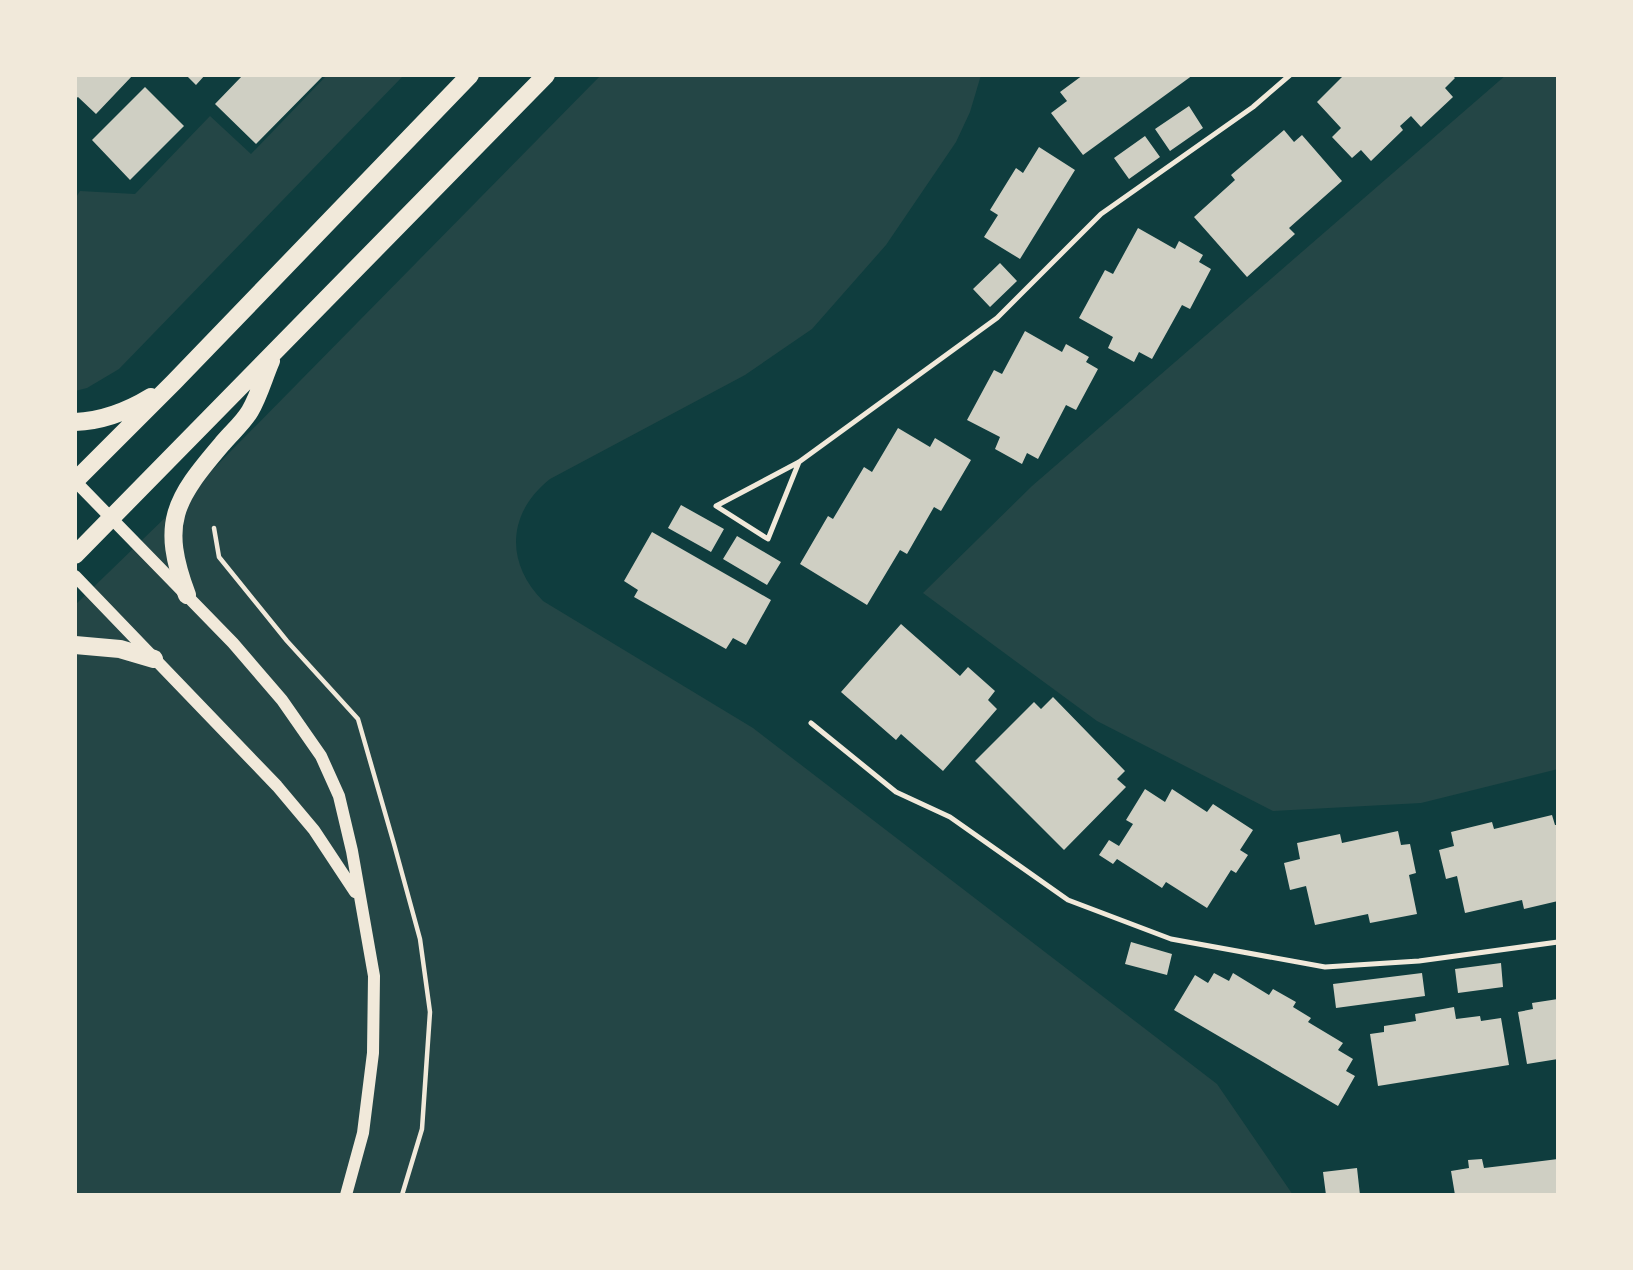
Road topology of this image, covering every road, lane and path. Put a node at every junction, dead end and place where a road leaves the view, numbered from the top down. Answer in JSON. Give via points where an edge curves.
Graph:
{"nodes":[{"id":1,"x":470,"y":75,"type":"edge"},
{"id":2,"x":546,"y":75,"type":"edge"},
{"id":3,"x":1290,"y":75,"type":"edge"},
{"id":4,"x":274,"y":353,"type":"junction"},
{"id":5,"x":174,"y":382,"type":"junction"},
{"id":6,"x":75,"y":422,"type":"edge"},
{"id":7,"x":799,"y":462,"type":"junction"},
{"id":8,"x":75,"y":481,"type":"edge"},
{"id":9,"x":112,"y":518,"type":"junction"},
{"id":10,"x":75,"y":555,"type":"edge"},
{"id":11,"x":75,"y":576,"type":"edge"},
{"id":12,"x":187,"y":595,"type":"junction"},
{"id":13,"x":75,"y":645,"type":"edge"},
{"id":14,"x":154,"y":659,"type":"junction"},
{"id":15,"x":811,"y":723,"type":"dead end"},
{"id":16,"x":362,"y":905,"type":"junction"},
{"id":17,"x":1558,"y":943,"type":"edge"},
{"id":18,"x":346,"y":1195,"type":"edge"}],
"edges":[{"from":1,"to":5,"type":"main road"},
{"from":2,"to":4,"type":"main road"},
{"from":3,"to":7,"type":"lane","via":[[1253,107],[1101,214],[997,318]]},
{"from":4,"to":9,"type":"main road"},
{"from":4,"to":12,"type":"main road","via":[[250,410],[183,495],[175,516],[173,550]]},
{"from":5,"to":6,"type":"main road","via":[[138,405],[105,418]]},
{"from":5,"to":8,"type":"main road"},
{"from":7,"to":7,"type":"lane","via":[[768,539],[716,506],[787,468]]},
{"from":8,"to":9,"type":"street"},
{"from":9,"to":10,"type":"main road"},
{"from":9,"to":12,"type":"street"},
{"from":11,"to":14,"type":"street"},
{"from":12,"to":16,"type":"street","via":[[282,700],[321,756],[339,796]]},
{"from":13,"to":14,"type":"main road","via":[[120,649]]},
{"from":14,"to":16,"type":"street","via":[[277,786],[314,830]]},
{"from":15,"to":17,"type":"lane","via":[[895,792],[950,817],[1068,900],[1171,939],[1325,967],[1419,961]]},
{"from":16,"to":18,"type":"street","via":[[374,976],[373,1053],[363,1133]]}]}
